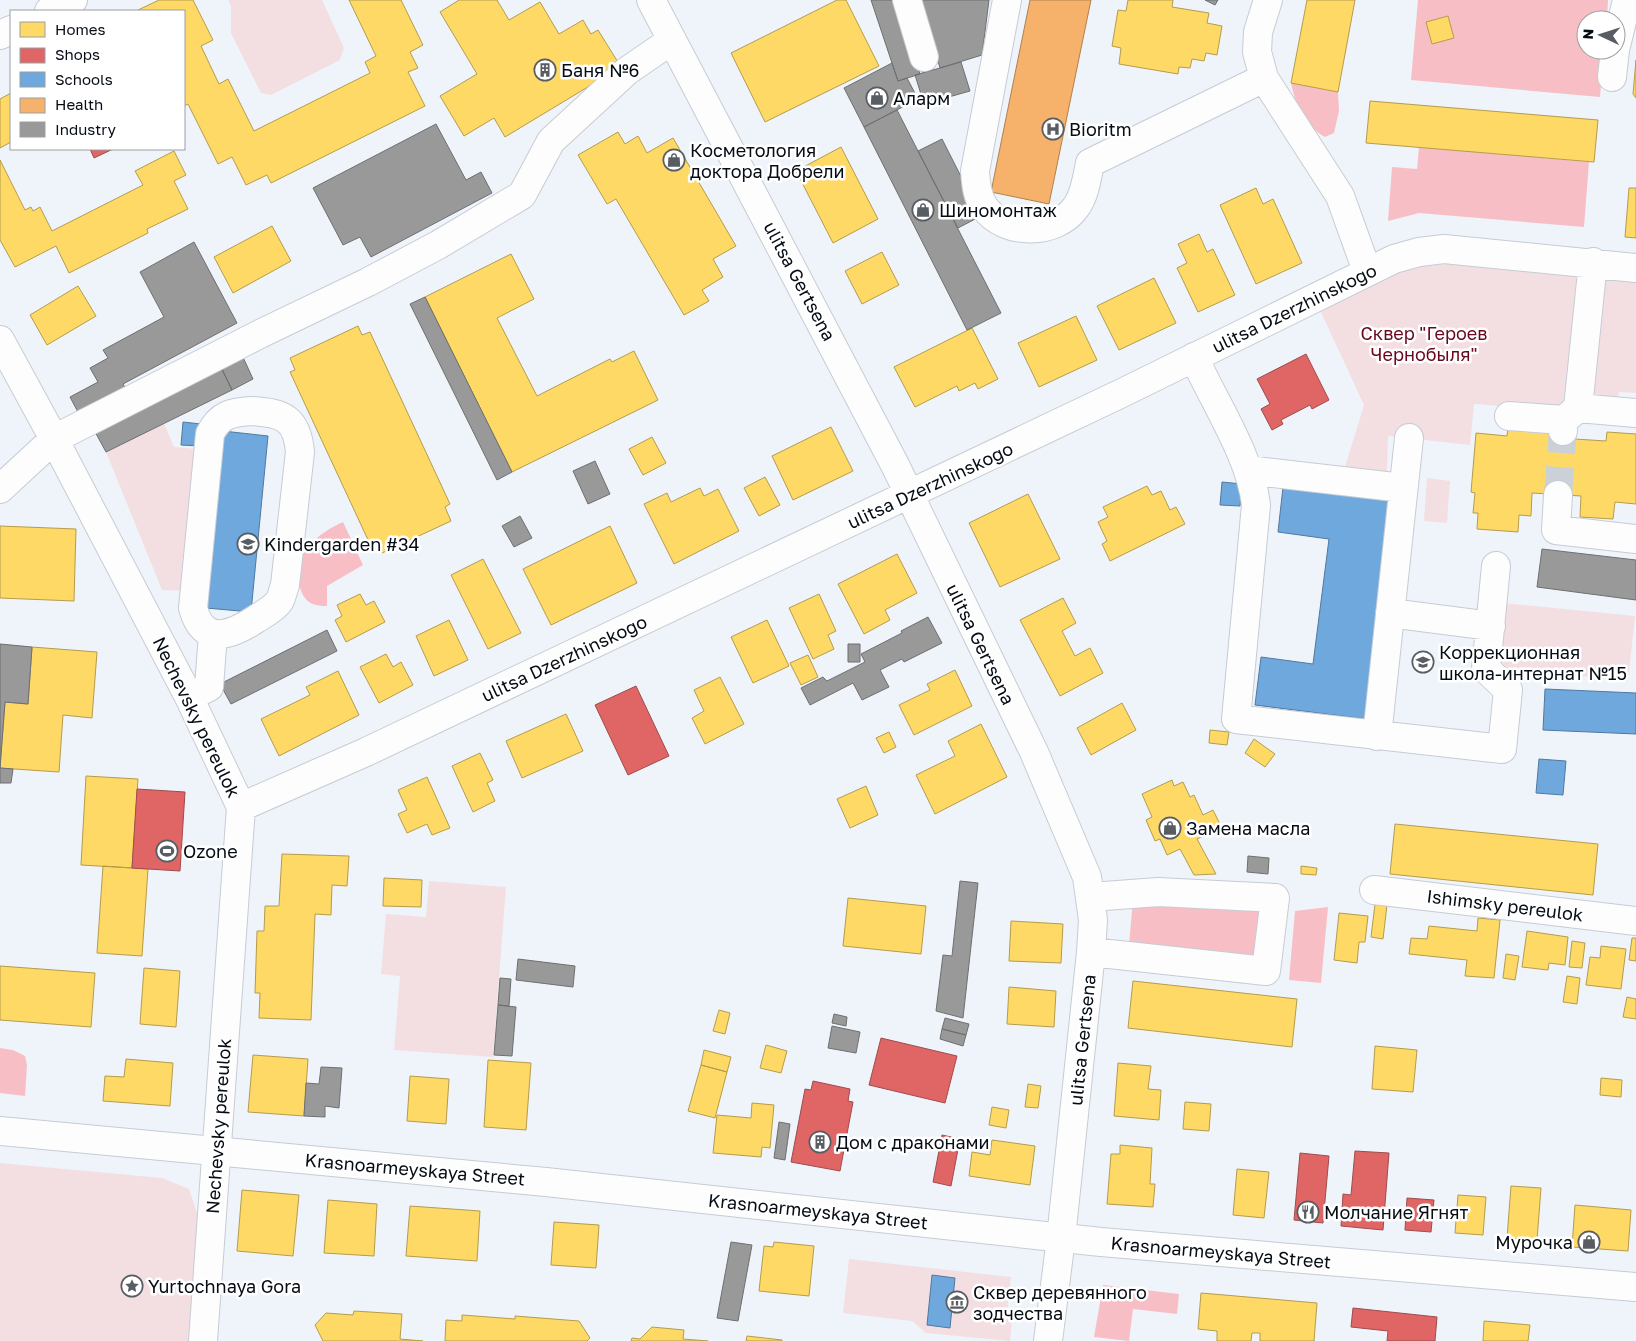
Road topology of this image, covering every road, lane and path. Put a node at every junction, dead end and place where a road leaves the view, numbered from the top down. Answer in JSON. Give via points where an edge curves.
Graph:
{"nodes":[{"id":1,"x":73,"y":0,"type":"edge"},
{"id":2,"x":651,"y":0,"type":"edge"},
{"id":3,"x":907,"y":0,"type":"edge"},
{"id":4,"x":1007,"y":0,"type":"edge"},
{"id":5,"x":1268,"y":0,"type":"edge"},
{"id":6,"x":52,"y":10,"type":"edge"},
{"id":7,"x":672,"y":40,"type":"junction"},
{"id":8,"x":924,"y":57,"type":"dead end"},
{"id":9,"x":1614,"y":60,"type":"edge"},
{"id":10,"x":1612,"y":77,"type":"dead end"},
{"id":11,"x":1264,"y":78,"type":"junction"},
{"id":12,"x":1593,"y":262,"type":"junction"},
{"id":13,"x":1636,"y":268,"type":"edge"},
{"id":14,"x":1367,"y":271,"type":"junction"},
{"id":15,"x":0,"y":340,"type":"edge"},
{"id":16,"x":1194,"y":358,"type":"junction"},
{"id":17,"x":1636,"y":413,"type":"edge"},
{"id":18,"x":1509,"y":416,"type":"dead end"},
{"id":19,"x":1568,"y":420,"type":"junction"},
{"id":20,"x":1409,"y":438,"type":"dead end"},
{"id":21,"x":54,"y":439,"type":"junction"},
{"id":22,"x":1248,"y":470,"type":"junction"},
{"id":23,"x":1403,"y":488,"type":"junction"},
{"id":24,"x":0,"y":489,"type":"edge"},
{"id":25,"x":909,"y":494,"type":"junction"},
{"id":26,"x":1558,"y":494,"type":"tunnel mouth"},
{"id":27,"x":1636,"y":539,"type":"edge"},
{"id":28,"x":1496,"y":566,"type":"dead end"},
{"id":29,"x":1390,"y":613,"type":"junction"},
{"id":30,"x":1491,"y":626,"type":"junction"},
{"id":31,"x":213,"y":634,"type":"junction"},
{"id":32,"x":189,"y":697,"type":"junction"},
{"id":33,"x":1377,"y":736,"type":"junction"},
{"id":34,"x":241,"y":807,"type":"junction"},
{"id":35,"x":1374,"y":890,"type":"dead end"},
{"id":36,"x":1091,"y":897,"type":"junction"},
{"id":37,"x":1636,"y":921,"type":"edge"},
{"id":38,"x":1091,"y":952,"type":"junction"},
{"id":39,"x":0,"y":1131,"type":"edge"},
{"id":40,"x":216,"y":1150,"type":"junction"},
{"id":41,"x":1061,"y":1238,"type":"junction"},
{"id":42,"x":1636,"y":1287,"type":"edge"},
{"id":43,"x":203,"y":1341,"type":"edge"},
{"id":44,"x":1048,"y":1341,"type":"edge"}],
"edges":[{"from":1,"to":6,"type":"street"},
{"from":2,"to":7,"type":"street","name":"ulitsa Gertsena"},
{"from":3,"to":8,"type":"street"},
{"from":4,"to":11,"type":"street","via":[[976,171],[976,190],[993,217],[1010,226],[1027,229],[1048,226],[1062,219],[1076,207],[1083,193],[1090,163]]},
{"from":5,"to":11,"type":"street","via":[[1258,32],[1256,52]]},
{"from":7,"to":21,"type":"street","via":[[627,70],[552,141],[522,195],[368,282]]},
{"from":7,"to":25,"type":"street","name":"ulitsa Gertsena"},
{"from":9,"to":10,"type":"street"},
{"from":11,"to":14,"type":"street","via":[[1340,196]]},
{"from":12,"to":13,"type":"street","name":"ulitsa Dzerzhinskogo"},
{"from":12,"to":14,"type":"street","name":"ulitsa Dzerzhinskogo","via":[[1444,249],[1418,252]]},
{"from":12,"to":19,"type":"street"},
{"from":14,"to":16,"type":"street","name":"ulitsa Dzerzhinskogo"},
{"from":15,"to":21,"type":"street","name":"Nechevsky pereulok"},
{"from":16,"to":22,"type":"street"},
{"from":16,"to":25,"type":"street","name":"ulitsa Dzerzhinskogo"},
{"from":17,"to":19,"type":"street"},
{"from":18,"to":19,"type":"street"},
{"from":20,"to":23,"type":"street"},
{"from":21,"to":24,"type":"street"},
{"from":21,"to":32,"type":"street","name":"Nechevsky pereulok"},
{"from":22,"to":23,"type":"street"},
{"from":22,"to":33,"type":"street","via":[[1256,505],[1236,719]]},
{"from":23,"to":29,"type":"street"},
{"from":25,"to":34,"type":"street","name":"ulitsa Dzerzhinskogo","via":[[366,752]]},
{"from":25,"to":36,"type":"street","name":"ulitsa Gertsena","via":[[1034,752],[1079,856]]},
{"from":26,"to":27,"type":"street","via":[[1556,530]]},
{"from":28,"to":30,"type":"street"},
{"from":29,"to":30,"type":"street"},
{"from":29,"to":33,"type":"street"},
{"from":30,"to":33,"type":"street","via":[[1486,669],[1508,690],[1502,749]]},
{"from":31,"to":31,"type":"street","via":[[240,629],[272,609],[280,600],[285,585],[300,452],[298,433],[290,421],[272,412],[233,412],[221,417],[210,434],[192,608],[203,629]]},
{"from":31,"to":32,"type":"street","via":[[209,687]]},
{"from":32,"to":34,"type":"street","name":"Nechevsky pereulok"},
{"from":34,"to":40,"type":"street","name":"Nechevsky pereulok"},
{"from":35,"to":37,"type":"street","name":"Ishimsky pereulok"},
{"from":36,"to":38,"type":"street","name":"ulitsa Gertsena"},
{"from":36,"to":38,"type":"street","via":[[1158,892],[1275,898],[1266,971]]},
{"from":38,"to":41,"type":"street","name":"ulitsa Gertsena"},
{"from":39,"to":40,"type":"street","name":"Krasnoarmeyskaya Street"},
{"from":40,"to":41,"type":"street","name":"Krasnoarmeyskaya Street"},
{"from":40,"to":43,"type":"street","name":"Nechevsky pereulok"},
{"from":41,"to":42,"type":"street","name":"Krasnoarmeyskaya Street"},
{"from":41,"to":44,"type":"street","name":"ulitsa Gertsena"}]}
